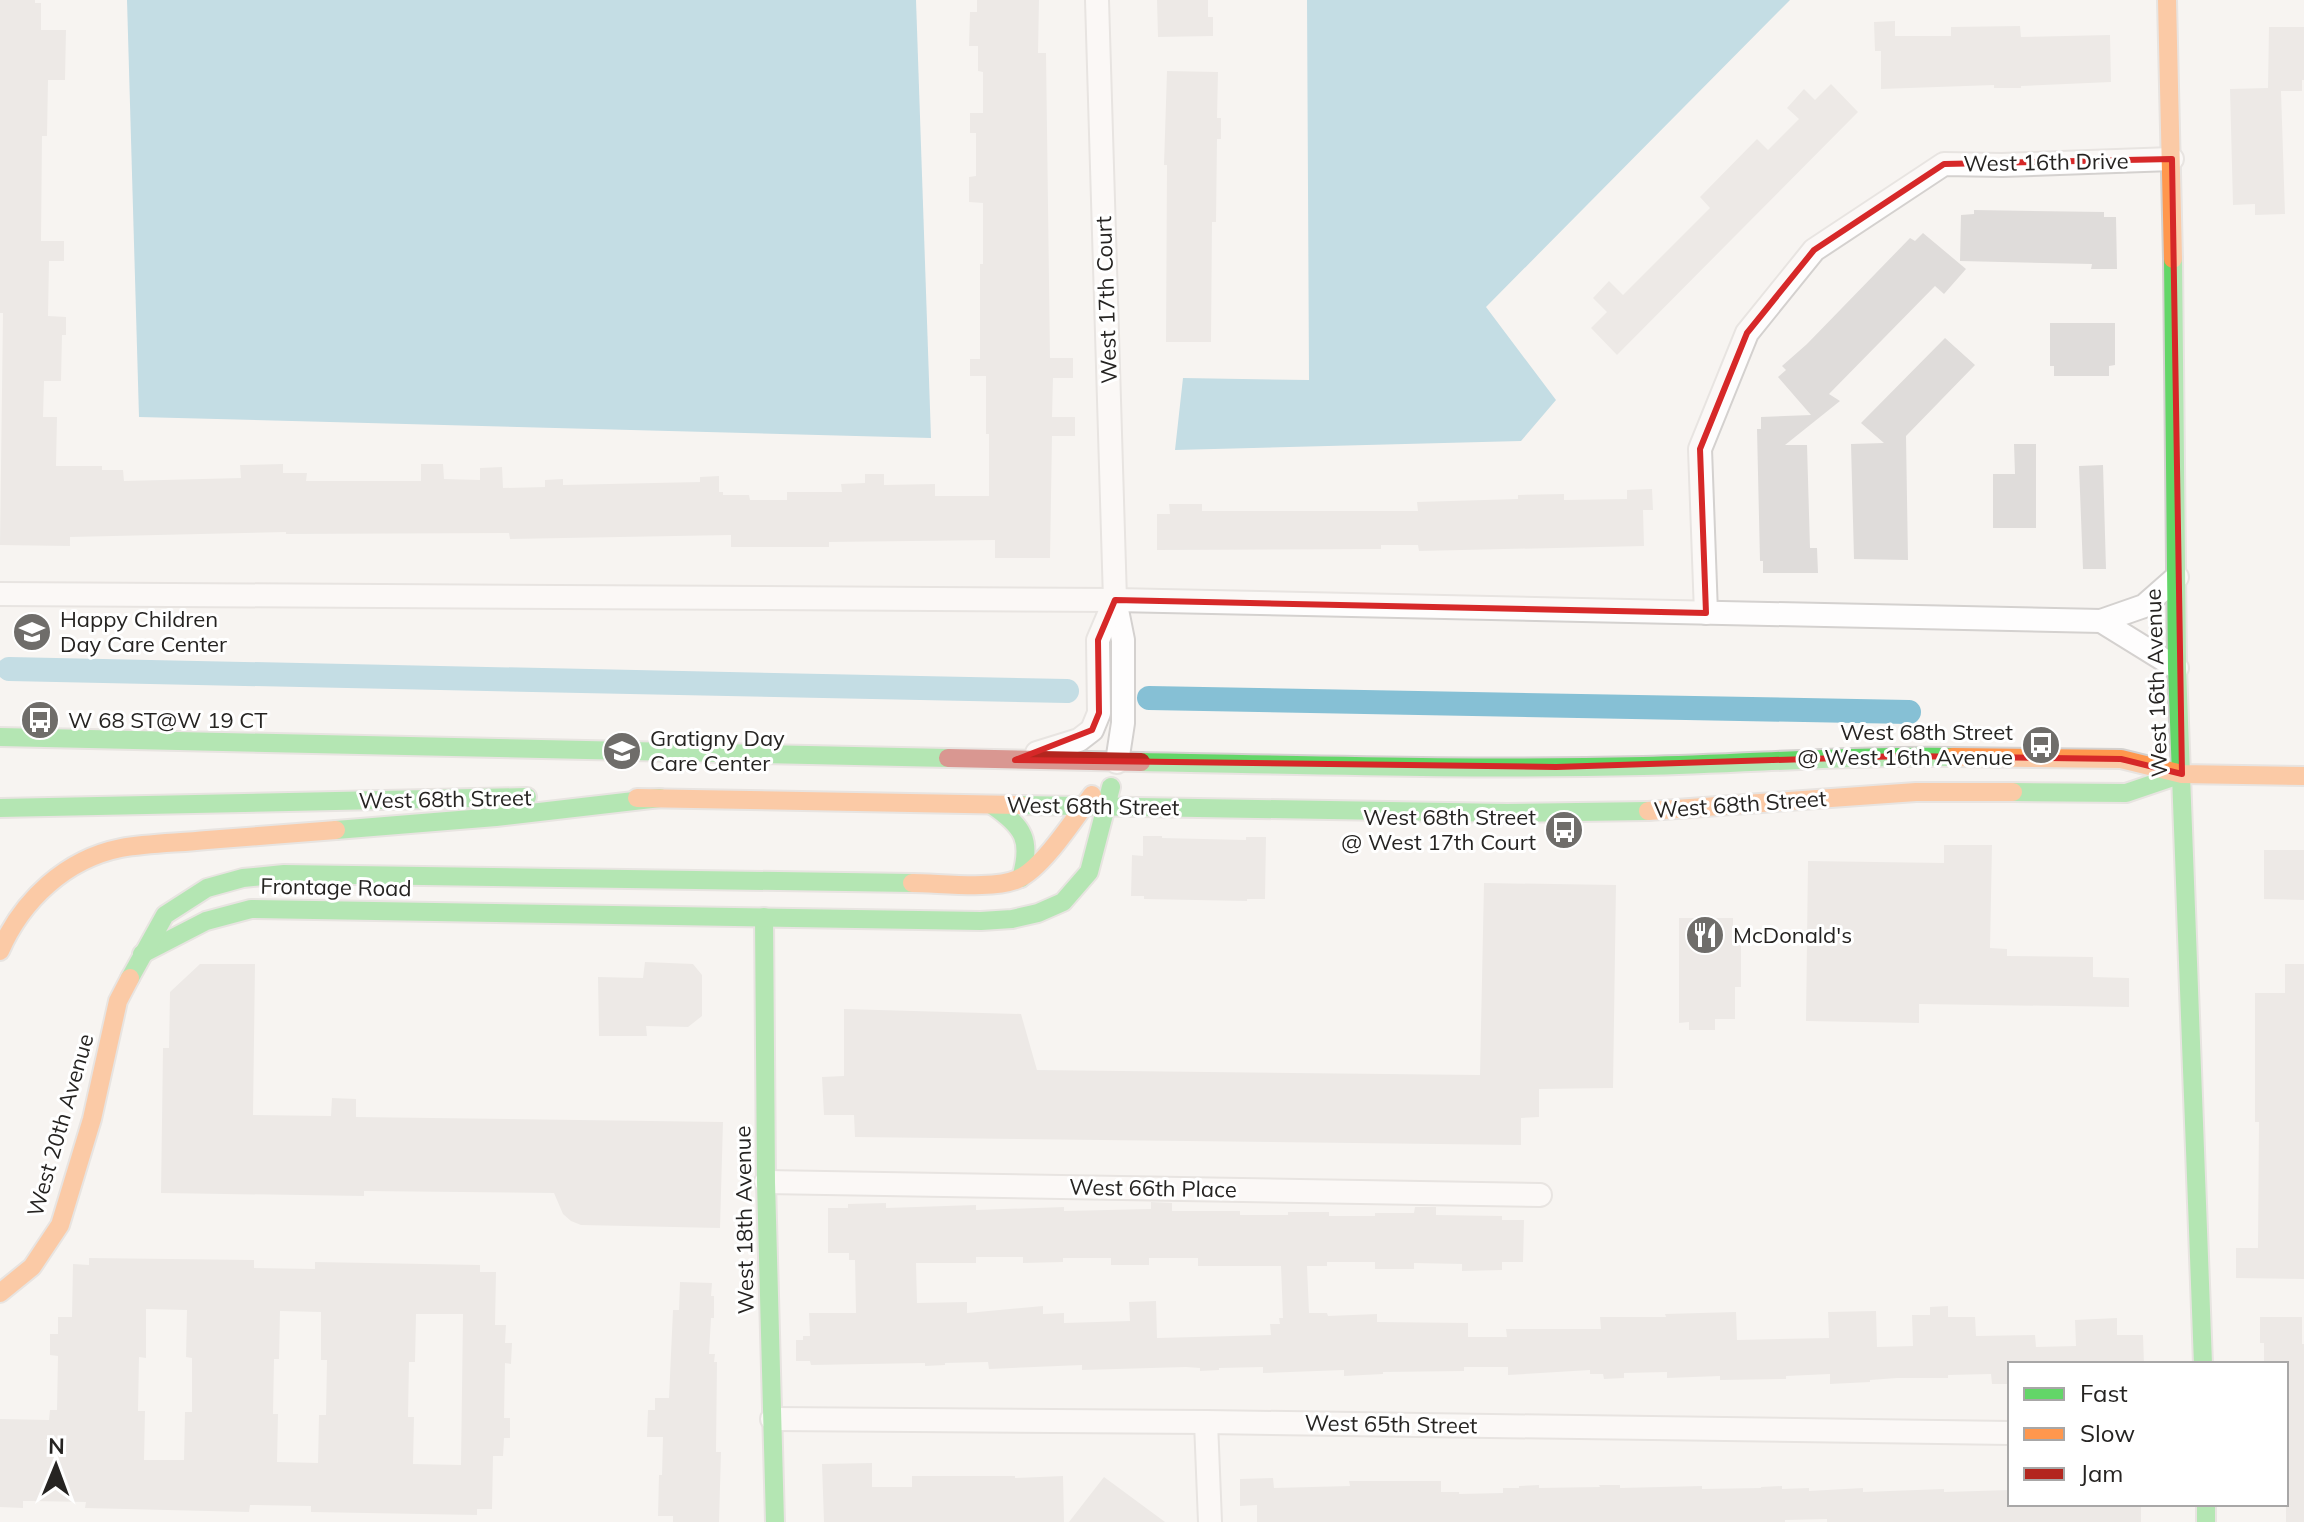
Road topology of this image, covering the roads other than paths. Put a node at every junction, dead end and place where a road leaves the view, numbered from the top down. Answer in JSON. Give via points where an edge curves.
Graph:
{"nodes":[{"id":1,"x":1097,"y":0,"type":"edge"},
{"id":2,"x":2167,"y":0,"type":"edge"},
{"id":3,"x":2172,"y":159,"type":"junction"},
{"id":4,"x":2177,"y":577,"type":"junction"},
{"id":5,"x":0,"y":594,"type":"edge"},
{"id":6,"x":1115,"y":600,"type":"junction"},
{"id":7,"x":1706,"y":613,"type":"junction"},
{"id":8,"x":2101,"y":621,"type":"junction"},
{"id":9,"x":2177,"y":668,"type":"junction"},
{"id":10,"x":0,"y":737,"type":"edge"},
{"id":11,"x":1015,"y":760,"type":"junction"},
{"id":12,"x":1117,"y":762,"type":"junction"},
{"id":13,"x":2182,"y":774,"type":"junction"},
{"id":14,"x":2304,"y":776,"type":"edge"},
{"id":15,"x":660,"y":798,"type":"junction"},
{"id":16,"x":992,"y":805,"type":"junction"},
{"id":17,"x":1083,"y":806,"type":"junction"},
{"id":18,"x":1107,"y":806,"type":"junction"},
{"id":19,"x":0,"y":808,"type":"edge"},
{"id":20,"x":1021,"y":878,"type":"junction"},
{"id":21,"x":814,"y":883,"type":"junction"},
{"id":22,"x":774,"y":905,"type":"junction"},
{"id":23,"x":0,"y":951,"type":"edge"},
{"id":24,"x":142,"y":954,"type":"junction"},
{"id":25,"x":766,"y":1182,"type":"junction"},
{"id":26,"x":1540,"y":1195,"type":"dead end"},
{"id":27,"x":0,"y":1293,"type":"edge"},
{"id":28,"x":2203,"y":1362,"type":"edge"},
{"id":29,"x":772,"y":1419,"type":"junction"},
{"id":30,"x":1206,"y":1422,"type":"junction"},
{"id":31,"x":2008,"y":1433,"type":"edge"},
{"id":32,"x":775,"y":1522,"type":"edge"},
{"id":33,"x":1210,"y":1522,"type":"edge"}],
"edges":[{"from":1,"to":6,"type":"street","name":"West 17th Court"},
{"from":2,"to":3,"type":"main road","name":"West 16th Avenue"},
{"from":3,"to":4,"type":"main road","name":"West 16th Avenue"},
{"from":3,"to":7,"type":"street","name":"West 16th Drive","via":[[1944,164],[1814,250],[1747,333],[1700,449]]},
{"from":4,"to":8,"type":"street","via":[[2144,606]]},
{"from":4,"to":9,"type":"main road","name":"West 16th Avenue"},
{"from":5,"to":6,"type":"street"},
{"from":6,"to":7,"type":"street"},
{"from":6,"to":11,"type":"street","name":"West 17th Court","via":[[1098,640],[1099,713],[1092,730],[1079,740]]},
{"from":6,"to":12,"type":"street","name":"West 17th Court","via":[[1123,640],[1123,723]]},
{"from":7,"to":8,"type":"street"},
{"from":8,"to":9,"type":"street"},
{"from":9,"to":13,"type":"main road","name":"West 16th Avenue"},
{"from":10,"to":11,"type":"main road","name":"West 68th Street"},
{"from":11,"to":12,"type":"main road","name":"West 68th Street"},
{"from":12,"to":13,"type":"main road","name":"West 68th Street","via":[[1556,767],[1901,756],[2121,759]]},
{"from":12,"to":17,"type":"main road"},
{"from":12,"to":18,"type":"main road"},
{"from":13,"to":14,"type":"main road","name":"West 68th Street"},
{"from":13,"to":18,"type":"main road","name":"West 68th Street","via":[[2126,793],[1916,792],[1658,811]]},
{"from":13,"to":28,"type":"main road","name":"West 16th Avenue"},
{"from":15,"to":16,"type":"main road","name":"West 68th Street"},
{"from":15,"to":19,"type":"main road","name":"West 68th Street"},
{"from":15,"to":23,"type":"main road","via":[[115,849],[46,885],[21,912]]},
{"from":16,"to":17,"type":"main road","name":"West 68th Street"},
{"from":16,"to":20,"type":"main road","via":[[1024,833],[1027,852]]},
{"from":17,"to":18,"type":"main road","name":"West 68th Street"},
{"from":17,"to":20,"type":"main road","via":[[1048,853]]},
{"from":18,"to":22,"type":"main road","name":"Frontage Road","via":[[1089,872],[1063,902],[1038,913],[981,921]]},
{"from":20,"to":21,"type":"main road","name":"Frontage Road","via":[[986,885]]},
{"from":21,"to":22,"type":"main road"},
{"from":21,"to":24,"type":"main road","name":"Frontage Road","via":[[284,874],[243,878],[207,888],[165,915]]},
{"from":22,"to":24,"type":"main road","name":"Frontage Road","via":[[251,909],[206,921]]},
{"from":22,"to":25,"type":"main road","name":"West 18th Avenue"},
{"from":24,"to":27,"type":"main road","name":"West 20th Avenue","via":[[118,1001],[92,1119],[60,1225],[32,1267]]},
{"from":25,"to":26,"type":"street","name":"West 66th Place"},
{"from":25,"to":29,"type":"main road","name":"West 18th Avenue"},
{"from":29,"to":30,"type":"street","name":"West 65th Street"},
{"from":29,"to":32,"type":"main road","name":"West 18th Avenue"},
{"from":30,"to":31,"type":"street","name":"West 65th Street"},
{"from":30,"to":33,"type":"street"}]}
